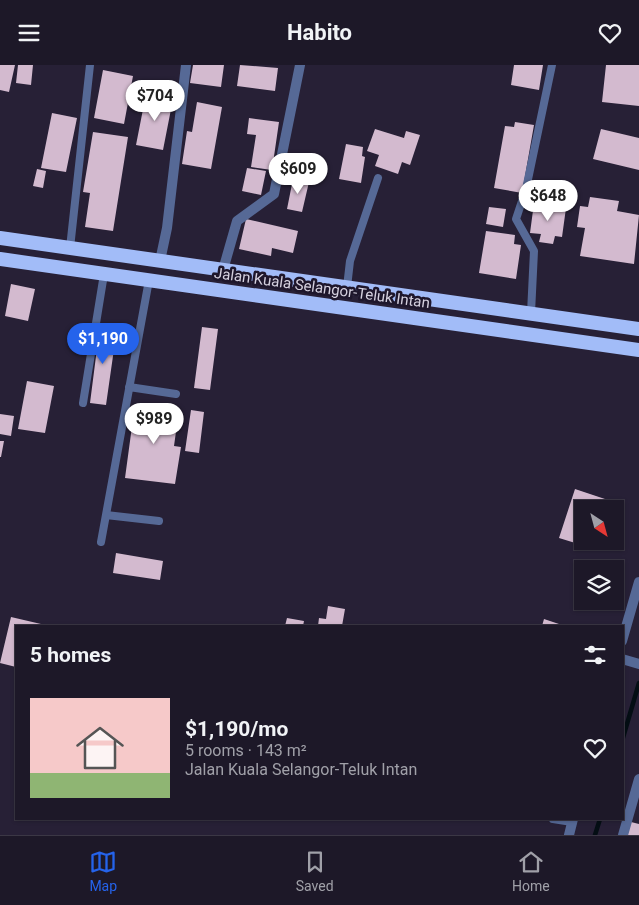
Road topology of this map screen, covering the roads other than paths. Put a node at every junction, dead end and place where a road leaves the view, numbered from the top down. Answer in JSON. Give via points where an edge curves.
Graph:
{"nodes":[{"id":1,"x":90,"y":65,"type":"edge"},
{"id":2,"x":186,"y":65,"type":"edge"},
{"id":3,"x":300,"y":65,"type":"edge"},
{"id":4,"x":552,"y":65,"type":"edge"},
{"id":5,"x":378,"y":178,"type":"dead end"},
{"id":6,"x":0,"y":238,"type":"edge"},
{"id":7,"x":70,"y":248,"type":"junction"},
{"id":8,"x":0,"y":259,"type":"edge"},
{"id":9,"x":160,"y":261,"type":"junction"},
{"id":10,"x":223,"y":270,"type":"junction"},
{"id":11,"x":104,"y":274,"type":"junction"},
{"id":12,"x":149,"y":280,"type":"junction"},
{"id":13,"x":347,"y":287,"type":"junction"},
{"id":14,"x":531,"y":313,"type":"junction"},
{"id":15,"x":639,"y":329,"type":"edge"},
{"id":16,"x":639,"y":350,"type":"edge"},
{"id":17,"x":130,"y":387,"type":"junction"},
{"id":18,"x":176,"y":394,"type":"dead end"},
{"id":19,"x":83,"y":403,"type":"dead end"},
{"id":20,"x":106,"y":515,"type":"junction"},
{"id":21,"x":159,"y":521,"type":"dead end"},
{"id":22,"x":101,"y":542,"type":"dead end"},
{"id":23,"x":639,"y":582,"type":"edge"},
{"id":24,"x":624,"y":634,"type":"edge"},
{"id":25,"x":624,"y":660,"type":"edge"},
{"id":26,"x":638,"y":664,"type":"edge"},
{"id":27,"x":639,"y":779,"type":"edge"},
{"id":28,"x":573,"y":820,"type":"edge"},
{"id":29,"x":569,"y":835,"type":"edge"},
{"id":30,"x":622,"y":835,"type":"edge"}],
"edges":[{"from":1,"to":7,"type":"lane"},
{"from":2,"to":9,"type":"street","via":[[167,228]]},
{"from":3,"to":10,"type":"street","via":[[274,194],[237,221]]},
{"from":4,"to":14,"type":"lane","via":[[526,189],[516,219],[534,251]]},
{"from":5,"to":13,"type":"lane","via":[[350,261]]},
{"from":6,"to":7,"type":"highway","name":"Jalan Kuala Selangor-Teluk Intan"},
{"from":7,"to":9,"type":"highway","name":"Jalan Kuala Selangor-Teluk Intan"},
{"from":8,"to":11,"type":"highway","name":"Jalan Kuala Selangor-Teluk Intan"},
{"from":9,"to":10,"type":"highway","name":"Jalan Kuala Selangor-Teluk Intan"},
{"from":10,"to":13,"type":"highway","name":"Jalan Kuala Selangor-Teluk Intan"},
{"from":11,"to":12,"type":"highway","name":"Jalan Kuala Selangor-Teluk Intan"},
{"from":11,"to":19,"type":"lane"},
{"from":12,"to":16,"type":"highway","name":"Jalan Kuala Selangor-Teluk Intan"},
{"from":12,"to":17,"type":"lane"},
{"from":13,"to":14,"type":"highway","name":"Jalan Kuala Selangor-Teluk Intan"},
{"from":14,"to":15,"type":"highway","name":"Jalan Kuala Selangor-Teluk Intan"},
{"from":17,"to":18,"type":"lane"},
{"from":17,"to":20,"type":"lane"},
{"from":20,"to":21,"type":"lane"},
{"from":20,"to":22,"type":"lane"},
{"from":23,"to":24,"type":"street"},
{"from":25,"to":26,"type":"street"},
{"from":27,"to":30,"type":"street"},
{"from":28,"to":29,"type":"street"}]}
